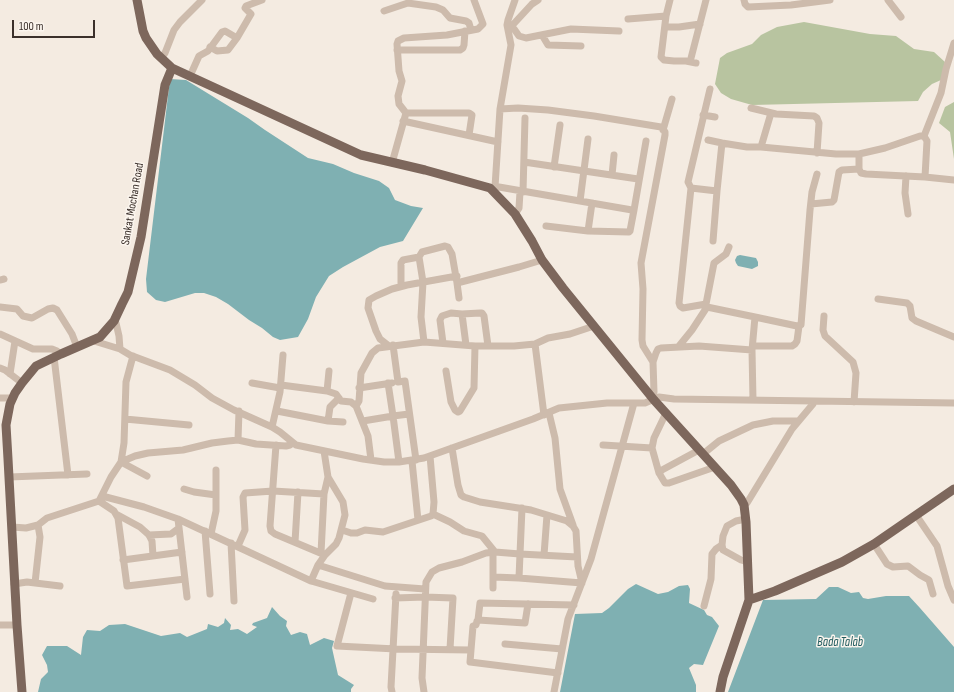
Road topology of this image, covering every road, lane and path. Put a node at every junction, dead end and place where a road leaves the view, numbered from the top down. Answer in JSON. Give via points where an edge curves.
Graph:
{"nodes":[{"id":1,"x":202,"y":0,"type":"edge"},
{"id":2,"x":262,"y":0,"type":"edge"},
{"id":3,"x":474,"y":0,"type":"edge"},
{"id":4,"x":515,"y":0,"type":"edge"},
{"id":5,"x":538,"y":0,"type":"edge"},
{"id":6,"x":670,"y":0,"type":"edge"},
{"id":7,"x":706,"y":0,"type":"edge"},
{"id":8,"x":744,"y":0,"type":"edge"},
{"id":9,"x":830,"y":0,"type":"edge"},
{"id":10,"x":888,"y":0,"type":"edge"},
{"id":11,"x":140,"y":2,"type":"edge"},
{"id":12,"x":384,"y":11,"type":"dead end"},
{"id":13,"x":666,"y":16,"type":"junction"},
{"id":14,"x":901,"y":17,"type":"dead end"},
{"id":15,"x":628,"y":19,"type":"dead end"},
{"id":16,"x":700,"y":24,"type":"junction"},
{"id":17,"x":665,"y":27,"type":"junction"},
{"id":18,"x":510,"y":28,"type":"junction"},
{"id":19,"x":468,"y":31,"type":"junction"},
{"id":20,"x":619,"y":31,"type":"dead end"},
{"id":21,"x":542,"y":35,"type":"junction"},
{"id":22,"x":237,"y":38,"type":"junction"},
{"id":23,"x":954,"y":43,"type":"edge"},
{"id":24,"x":581,"y":46,"type":"dead end"},
{"id":25,"x":210,"y":48,"type":"junction"},
{"id":26,"x":397,"y":50,"type":"junction"},
{"id":27,"x":161,"y":58,"type":"junction"},
{"id":28,"x":172,"y":68,"type":"junction"},
{"id":29,"x":190,"y":76,"type":"junction"},
{"id":30,"x":710,"y":89,"type":"dead end"},
{"id":31,"x":672,"y":99,"type":"dead end"},
{"id":32,"x":751,"y":108,"type":"dead end"},
{"id":33,"x":500,"y":109,"type":"junction"},
{"id":34,"x":406,"y":113,"type":"junction"},
{"id":35,"x":771,"y":113,"type":"junction"},
{"id":36,"x":703,"y":115,"type":"junction"},
{"id":37,"x":715,"y":117,"type":"dead end"},
{"id":38,"x":525,"y":118,"type":"dead end"},
{"id":39,"x":403,"y":121,"type":"junction"},
{"id":40,"x":560,"y":125,"type":"dead end"},
{"id":41,"x":663,"y":130,"type":"junction"},
{"id":42,"x":469,"y":135,"type":"junction"},
{"id":43,"x":924,"y":136,"type":"junction"},
{"id":44,"x":588,"y":139,"type":"dead end"},
{"id":45,"x":708,"y":140,"type":"dead end"},
{"id":46,"x":646,"y":141,"type":"dead end"},
{"id":47,"x":498,"y":142,"type":"junction"},
{"id":48,"x":722,"y":143,"type":"junction"},
{"id":49,"x":761,"y":147,"type":"junction"},
{"id":50,"x":817,"y":153,"type":"junction"},
{"id":51,"x":859,"y":154,"type":"junction"},
{"id":52,"x":614,"y":155,"type":"dead end"},
{"id":53,"x":524,"y":162,"type":"junction"},
{"id":54,"x":392,"y":163,"type":"junction"},
{"id":55,"x":554,"y":167,"type":"junction"},
{"id":56,"x":859,"y":169,"type":"junction"},
{"id":57,"x":584,"y":171,"type":"junction"},
{"id":58,"x":817,"y":174,"type":"dead end"},
{"id":59,"x":612,"y":175,"type":"junction"},
{"id":60,"x":906,"y":176,"type":"junction"},
{"id":61,"x":925,"y":177,"type":"junction"},
{"id":62,"x":638,"y":179,"type":"junction"},
{"id":63,"x":954,"y":180,"type":"edge"},
{"id":64,"x":493,"y":188,"type":"junction"},
{"id":65,"x":691,"y":188,"type":"junction"},
{"id":66,"x":717,"y":191,"type":"junction"},
{"id":67,"x":521,"y":192,"type":"junction"},
{"id":68,"x":580,"y":201,"type":"junction"},
{"id":69,"x":592,"y":203,"type":"junction"},
{"id":70,"x":811,"y":204,"type":"junction"},
{"id":71,"x":634,"y":210,"type":"junction"},
{"id":72,"x":515,"y":214,"type":"junction"},
{"id":73,"x":908,"y":214,"type":"dead end"},
{"id":74,"x":546,"y":226,"type":"dead end"},
{"id":75,"x":588,"y":231,"type":"junction"},
{"id":76,"x":713,"y":241,"type":"dead end"},
{"id":77,"x":729,"y":247,"type":"dead end"},
{"id":78,"x":419,"y":257,"type":"junction"},
{"id":79,"x":542,"y":260,"type":"junction"},
{"id":80,"x":457,"y":280,"type":"junction"},
{"id":81,"x":422,"y":282,"type":"junction"},
{"id":82,"x":401,"y":286,"type":"junction"},
{"id":83,"x":459,"y":298,"type":"dead end"},
{"id":84,"x":878,"y":299,"type":"dead end"},
{"id":85,"x":707,"y":305,"type":"junction"},
{"id":86,"x":0,"y":307,"type":"edge"},
{"id":87,"x":462,"y":314,"type":"junction"},
{"id":88,"x":824,"y":316,"type":"dead end"},
{"id":89,"x":755,"y":317,"type":"junction"},
{"id":90,"x":114,"y":321,"type":"junction"},
{"id":91,"x":594,"y":326,"type":"junction"},
{"id":92,"x":799,"y":326,"type":"junction"},
{"id":93,"x":376,"y":331,"type":"junction"},
{"id":94,"x":0,"y":334,"type":"edge"},
{"id":95,"x":954,"y":337,"type":"edge"},
{"id":96,"x":97,"y":339,"type":"junction"},
{"id":97,"x":16,"y":341,"type":"junction"},
{"id":98,"x":424,"y":342,"type":"junction"},
{"id":99,"x":443,"y":343,"type":"junction"},
{"id":100,"x":535,"y":344,"type":"junction"},
{"id":101,"x":466,"y":345,"type":"junction"},
{"id":102,"x":391,"y":346,"type":"junction"},
{"id":103,"x":475,"y":346,"type":"junction"},
{"id":104,"x":488,"y":346,"type":"junction"},
{"id":105,"x":679,"y":346,"type":"junction"},
{"id":106,"x":78,"y":347,"type":"junction"},
{"id":107,"x":753,"y":348,"type":"junction"},
{"id":108,"x":120,"y":349,"type":"junction"},
{"id":109,"x":374,"y":350,"type":"junction"},
{"id":110,"x":283,"y":355,"type":"dead end"},
{"id":111,"x":57,"y":356,"type":"junction"},
{"id":112,"x":133,"y":356,"type":"junction"},
{"id":113,"x":653,"y":362,"type":"junction"},
{"id":114,"x":0,"y":368,"type":"edge"},
{"id":115,"x":329,"y":371,"type":"dead end"},
{"id":116,"x":446,"y":371,"type":"dead end"},
{"id":117,"x":10,"y":374,"type":"junction"},
{"id":118,"x":22,"y":382,"type":"junction"},
{"id":119,"x":398,"y":382,"type":"junction"},
{"id":120,"x":252,"y":383,"type":"dead end"},
{"id":121,"x":388,"y":383,"type":"junction"},
{"id":122,"x":280,"y":386,"type":"junction"},
{"id":123,"x":359,"y":388,"type":"junction"},
{"id":124,"x":327,"y":391,"type":"junction"},
{"id":125,"x":654,"y":395,"type":"junction"},
{"id":126,"x":0,"y":398,"type":"edge"},
{"id":127,"x":13,"y":398,"type":"junction"},
{"id":128,"x":338,"y":398,"type":"junction"},
{"id":129,"x":753,"y":400,"type":"junction"},
{"id":130,"x":813,"y":401,"type":"junction"},
{"id":131,"x":854,"y":402,"type":"junction"},
{"id":132,"x":634,"y":403,"type":"junction"},
{"id":133,"x":954,"y":403,"type":"edge"},
{"id":134,"x":356,"y":406,"type":"junction"},
{"id":135,"x":239,"y":411,"type":"junction"},
{"id":136,"x":277,"y":411,"type":"junction"},
{"id":137,"x":666,"y":413,"type":"junction"},
{"id":138,"x":409,"y":414,"type":"junction"},
{"id":139,"x":546,"y":414,"type":"junction"},
{"id":140,"x":393,"y":416,"type":"junction"},
{"id":141,"x":125,"y":419,"type":"junction"},
{"id":142,"x":328,"y":421,"type":"junction"},
{"id":143,"x":363,"y":421,"type":"junction"},
{"id":144,"x":798,"y":421,"type":"junction"},
{"id":145,"x":343,"y":422,"type":"dead end"},
{"id":146,"x":189,"y":425,"type":"dead end"},
{"id":147,"x":3,"y":426,"type":"edge"},
{"id":148,"x":272,"y":427,"type":"junction"},
{"id":149,"x":238,"y":440,"type":"junction"},
{"id":150,"x":292,"y":443,"type":"junction"},
{"id":151,"x":276,"y":445,"type":"junction"},
{"id":152,"x":603,"y":445,"type":"dead end"},
{"id":153,"x":623,"y":446,"type":"junction"},
{"id":154,"x":452,"y":448,"type":"junction"},
{"id":155,"x":652,"y":448,"type":"junction"},
{"id":156,"x":324,"y":451,"type":"junction"},
{"id":157,"x":701,"y":452,"type":"junction"},
{"id":158,"x":430,"y":456,"type":"junction"},
{"id":159,"x":4,"y":460,"type":"edge"},
{"id":160,"x":371,"y":460,"type":"junction"},
{"id":161,"x":414,"y":460,"type":"junction"},
{"id":162,"x":121,"y":462,"type":"junction"},
{"id":163,"x":399,"y":462,"type":"junction"},
{"id":164,"x":715,"y":467,"type":"junction"},
{"id":165,"x":216,"y":470,"type":"dead end"},
{"id":166,"x":659,"y":473,"type":"junction"},
{"id":167,"x":87,"y":474,"type":"dead end"},
{"id":168,"x":68,"y":475,"type":"junction"},
{"id":169,"x":148,"y":476,"type":"dead end"},
{"id":170,"x":9,"y":477,"type":"junction"},
{"id":171,"x":328,"y":477,"type":"junction"},
{"id":172,"x":184,"y":489,"type":"dead end"},
{"id":173,"x":954,"y":490,"type":"edge"},
{"id":174,"x":273,"y":492,"type":"junction"},
{"id":175,"x":298,"y":492,"type":"junction"},
{"id":176,"x":324,"y":494,"type":"junction"},
{"id":177,"x":216,"y":495,"type":"junction"},
{"id":178,"x":101,"y":499,"type":"junction"},
{"id":179,"x":744,"y":505,"type":"junction"},
{"id":180,"x":522,"y":508,"type":"junction"},
{"id":181,"x":116,"y":514,"type":"junction"},
{"id":182,"x":433,"y":514,"type":"junction"},
{"id":183,"x":546,"y":515,"type":"junction"},
{"id":184,"x":916,"y":516,"type":"junction"},
{"id":185,"x":178,"y":519,"type":"junction"},
{"id":186,"x":746,"y":519,"type":"junction"},
{"id":187,"x":418,"y":520,"type":"junction"},
{"id":188,"x":38,"y":525,"type":"junction"},
{"id":189,"x":573,"y":526,"type":"junction"},
{"id":190,"x":12,"y":527,"type":"junction"},
{"id":191,"x":179,"y":528,"type":"junction"},
{"id":192,"x":342,"y":530,"type":"junction"},
{"id":193,"x":208,"y":532,"type":"junction"},
{"id":194,"x":149,"y":535,"type":"junction"},
{"id":195,"x":295,"y":542,"type":"junction"},
{"id":196,"x":230,"y":543,"type":"junction"},
{"id":197,"x":874,"y":544,"type":"junction"},
{"id":198,"x":722,"y":545,"type":"junction"},
{"id":199,"x":238,"y":546,"type":"junction"},
{"id":200,"x":182,"y":552,"type":"junction"},
{"id":201,"x":494,"y":552,"type":"junction"},
{"id":202,"x":323,"y":554,"type":"junction"},
{"id":203,"x":520,"y":554,"type":"junction"},
{"id":204,"x":544,"y":555,"type":"junction"},
{"id":205,"x":154,"y":556,"type":"junction"},
{"id":206,"x":576,"y":557,"type":"junction"},
{"id":207,"x":123,"y":560,"type":"junction"},
{"id":208,"x":748,"y":562,"type":"junction"},
{"id":209,"x":318,"y":565,"type":"junction"},
{"id":210,"x":494,"y":577,"type":"junction"},
{"id":211,"x":519,"y":578,"type":"junction"},
{"id":212,"x":185,"y":579,"type":"junction"},
{"id":213,"x":311,"y":581,"type":"junction"},
{"id":214,"x":35,"y":583,"type":"junction"},
{"id":215,"x":582,"y":583,"type":"junction"},
{"id":216,"x":14,"y":584,"type":"junction"},
{"id":217,"x":60,"y":586,"type":"dead end"},
{"id":218,"x":951,"y":587,"type":"edge"},
{"id":219,"x":396,"y":588,"type":"junction"},
{"id":220,"x":493,"y":588,"type":"dead end"},
{"id":221,"x":351,"y":593,"type":"junction"},
{"id":222,"x":425,"y":593,"type":"junction"},
{"id":223,"x":210,"y":594,"type":"dead end"},
{"id":224,"x":933,"y":594,"type":"dead end"},
{"id":225,"x":187,"y":598,"type":"dead end"},
{"id":226,"x":395,"y":598,"type":"junction"},
{"id":227,"x":373,"y":599,"type":"dead end"},
{"id":228,"x":749,"y":600,"type":"junction"},
{"id":229,"x":954,"y":600,"type":"edge"},
{"id":230,"x":234,"y":601,"type":"dead end"},
{"id":231,"x":528,"y":604,"type":"junction"},
{"id":232,"x":574,"y":605,"type":"junction"},
{"id":233,"x":704,"y":606,"type":"dead end"},
{"id":234,"x":478,"y":620,"type":"junction"},
{"id":235,"x":0,"y":625,"type":"edge"},
{"id":236,"x":17,"y":625,"type":"junction"},
{"id":237,"x":505,"y":644,"type":"dead end"},
{"id":238,"x":393,"y":649,"type":"junction"},
{"id":239,"x":422,"y":649,"type":"junction"},
{"id":240,"x":450,"y":649,"type":"junction"},
{"id":241,"x":562,"y":649,"type":"junction"},
{"id":242,"x":471,"y":650,"type":"junction"},
{"id":243,"x":558,"y":673,"type":"junction"},
{"id":244,"x":22,"y":692,"type":"edge"},
{"id":245,"x":392,"y":692,"type":"edge"},
{"id":246,"x":424,"y":692,"type":"edge"},
{"id":247,"x":554,"y":692,"type":"edge"},
{"id":248,"x":720,"y":692,"type":"edge"}],
"edges":[{"from":1,"to":27,"type":"street","via":[[177,26]]},
{"from":2,"to":22,"type":"street","via":[[246,6],[251,14]]},
{"from":3,"to":19,"type":"street","via":[[483,24],[478,29]]},
{"from":4,"to":18,"type":"street","via":[[507,24]]},
{"from":5,"to":18,"type":"street"},
{"from":6,"to":13,"type":"street"},
{"from":7,"to":16,"type":"street"},
{"from":8,"to":9,"type":"street","via":[[748,7],[791,6]]},
{"from":10,"to":14,"type":"street"},
{"from":11,"to":27,"type":"main road","via":[[143,31]]},
{"from":12,"to":19,"type":"street","via":[[408,3],[436,7],[450,18],[466,20],[469,24]]},
{"from":13,"to":15,"type":"street"},
{"from":13,"to":17,"type":"street"},
{"from":16,"to":17,"type":"street"},
{"from":16,"to":17,"type":"street","via":[[693,63],[664,60],[661,57]]},
{"from":18,"to":21,"type":"street","via":[[522,38]]},
{"from":18,"to":33,"type":"street","via":[[511,45]]},
{"from":19,"to":26,"type":"street","via":[[400,39]]},
{"from":19,"to":26,"type":"street","via":[[460,50]]},
{"from":20,"to":21,"type":"street","via":[[571,29]]},
{"from":21,"to":24,"type":"street","via":[[548,45]]},
{"from":22,"to":25,"type":"street","via":[[228,50],[217,51]]},
{"from":22,"to":25,"type":"street","via":[[224,31]]},
{"from":23,"to":43,"type":"street","via":[[941,92]]},
{"from":25,"to":29,"type":"street","via":[[199,56]]},
{"from":26,"to":34,"type":"street","via":[[402,81],[398,96],[399,104]]},
{"from":27,"to":28,"type":"main road"},
{"from":28,"to":29,"type":"main road"},
{"from":28,"to":90,"type":"main road","name":"Sankat Mochan Road","via":[[166,85],[141,237],[128,292]]},
{"from":29,"to":54,"type":"main road","via":[[361,155]]},
{"from":30,"to":36,"type":"street"},
{"from":31,"to":41,"type":"street"},
{"from":32,"to":35,"type":"street"},
{"from":33,"to":41,"type":"street","via":[[548,110],[661,127]]},
{"from":33,"to":47,"type":"street"},
{"from":34,"to":39,"type":"street"},
{"from":34,"to":42,"type":"street","via":[[469,113],[472,115]]},
{"from":35,"to":49,"type":"street"},
{"from":35,"to":50,"type":"street","via":[[817,118]]},
{"from":36,"to":37,"type":"street"},
{"from":36,"to":65,"type":"street","via":[[688,182]]},
{"from":38,"to":53,"type":"street"},
{"from":39,"to":42,"type":"street"},
{"from":39,"to":54,"type":"street"},
{"from":40,"to":55,"type":"street"},
{"from":41,"to":113,"type":"street","via":[[665,135],[641,263],[642,340]]},
{"from":42,"to":47,"type":"street"},
{"from":43,"to":51,"type":"street"},
{"from":43,"to":61,"type":"street","via":[[927,140]]},
{"from":44,"to":57,"type":"street"},
{"from":45,"to":48,"type":"street"},
{"from":46,"to":62,"type":"street"},
{"from":47,"to":64,"type":"street"},
{"from":48,"to":49,"type":"street"},
{"from":48,"to":66,"type":"street"},
{"from":49,"to":50,"type":"street"},
{"from":50,"to":51,"type":"street"},
{"from":51,"to":56,"type":"street"},
{"from":52,"to":59,"type":"street"},
{"from":53,"to":55,"type":"street"},
{"from":53,"to":67,"type":"street"},
{"from":54,"to":64,"type":"main road"},
{"from":55,"to":57,"type":"street"},
{"from":56,"to":60,"type":"street","via":[[861,173],[866,174]]},
{"from":56,"to":70,"type":"street","via":[[839,172],[832,202]]},
{"from":57,"to":59,"type":"street"},
{"from":57,"to":68,"type":"street"},
{"from":58,"to":70,"type":"street"},
{"from":59,"to":62,"type":"street"},
{"from":60,"to":61,"type":"street"},
{"from":60,"to":73,"type":"street"},
{"from":61,"to":63,"type":"street"},
{"from":62,"to":71,"type":"street"},
{"from":64,"to":67,"type":"street"},
{"from":64,"to":72,"type":"main road"},
{"from":65,"to":66,"type":"street"},
{"from":65,"to":85,"type":"street","via":[[679,303],[683,308]]},
{"from":66,"to":76,"type":"street"},
{"from":67,"to":68,"type":"street"},
{"from":67,"to":72,"type":"street","via":[[519,208]]},
{"from":68,"to":69,"type":"street"},
{"from":69,"to":71,"type":"street"},
{"from":69,"to":75,"type":"street"},
{"from":70,"to":92,"type":"street"},
{"from":71,"to":75,"type":"street","via":[[629,232]]},
{"from":72,"to":79,"type":"main road"},
{"from":74,"to":75,"type":"street"},
{"from":77,"to":85,"type":"street","via":[[726,254],[714,263]]},
{"from":78,"to":80,"type":"street","via":[[422,252],[448,247],[452,254]]},
{"from":78,"to":81,"type":"street"},
{"from":78,"to":82,"type":"street","via":[[403,260],[401,263]]},
{"from":79,"to":80,"type":"street"},
{"from":79,"to":91,"type":"main road"},
{"from":80,"to":81,"type":"street"},
{"from":80,"to":83,"type":"street"},
{"from":81,"to":82,"type":"street"},
{"from":81,"to":98,"type":"street","via":[[421,317]]},
{"from":82,"to":93,"type":"street","via":[[369,300],[368,308]]},
{"from":84,"to":95,"type":"street","via":[[907,303],[912,318],[916,321]]},
{"from":85,"to":89,"type":"street"},
{"from":85,"to":105,"type":"street"},
{"from":86,"to":106,"type":"street","via":[[17,309],[23,316],[32,318],[48,308],[57,310]]},
{"from":87,"to":99,"type":"street","via":[[448,314],[440,318]]},
{"from":87,"to":101,"type":"street"},
{"from":87,"to":104,"type":"street","via":[[482,313]]},
{"from":88,"to":131,"type":"street","via":[[825,336],[853,362],[856,373]]},
{"from":89,"to":92,"type":"street"},
{"from":89,"to":107,"type":"street"},
{"from":90,"to":96,"type":"main road","name":"Sankat Mochan Road"},
{"from":90,"to":108,"type":"street"},
{"from":91,"to":100,"type":"street"},
{"from":91,"to":125,"type":"main road"},
{"from":92,"to":107,"type":"street","via":[[797,341],[792,346]]},
{"from":93,"to":102,"type":"street","via":[[380,339]]},
{"from":93,"to":109,"type":"street"},
{"from":94,"to":97,"type":"street"},
{"from":96,"to":106,"type":"main road"},
{"from":96,"to":108,"type":"street"},
{"from":97,"to":111,"type":"street","via":[[33,349],[52,349],[57,351]]},
{"from":97,"to":117,"type":"street"},
{"from":98,"to":99,"type":"street"},
{"from":98,"to":102,"type":"street"},
{"from":99,"to":101,"type":"street"},
{"from":100,"to":104,"type":"street"},
{"from":100,"to":139,"type":"street"},
{"from":101,"to":103,"type":"street"},
{"from":102,"to":109,"type":"street"},
{"from":102,"to":119,"type":"street"},
{"from":103,"to":104,"type":"street"},
{"from":103,"to":116,"type":"street","via":[[474,388],[458,412],[451,402]]},
{"from":105,"to":107,"type":"street"},
{"from":105,"to":113,"type":"street","via":[[658,349]]},
{"from":106,"to":111,"type":"main road"},
{"from":107,"to":129,"type":"street"},
{"from":108,"to":112,"type":"street"},
{"from":109,"to":123,"type":"street","via":[[360,374]]},
{"from":110,"to":122,"type":"street"},
{"from":111,"to":118,"type":"main road","via":[[36,366]]},
{"from":111,"to":168,"type":"street"},
{"from":112,"to":135,"type":"street","via":[[170,370],[195,384],[212,398]]},
{"from":112,"to":141,"type":"street","via":[[126,382]]},
{"from":113,"to":125,"type":"street"},
{"from":114,"to":117,"type":"street"},
{"from":115,"to":124,"type":"street"},
{"from":117,"to":118,"type":"street"},
{"from":118,"to":127,"type":"main road"},
{"from":119,"to":121,"type":"street"},
{"from":119,"to":138,"type":"street","via":[[405,381]]},
{"from":120,"to":122,"type":"street"},
{"from":121,"to":123,"type":"street"},
{"from":121,"to":140,"type":"street"},
{"from":122,"to":124,"type":"street"},
{"from":122,"to":136,"type":"street"},
{"from":123,"to":134,"type":"street","via":[[359,401]]},
{"from":124,"to":128,"type":"street","via":[[336,394]]},
{"from":125,"to":129,"type":"street","via":[[674,399]]},
{"from":125,"to":132,"type":"street","via":[[645,403]]},
{"from":125,"to":137,"type":"main road"},
{"from":126,"to":127,"type":"street"},
{"from":127,"to":147,"type":"main road"},
{"from":128,"to":134,"type":"street"},
{"from":128,"to":142,"type":"street","via":[[330,407]]},
{"from":129,"to":130,"type":"street"},
{"from":130,"to":131,"type":"street"},
{"from":130,"to":144,"type":"street"},
{"from":131,"to":133,"type":"street"},
{"from":132,"to":139,"type":"street","via":[[559,408]]},
{"from":132,"to":153,"type":"street"},
{"from":134,"to":143,"type":"street"},
{"from":135,"to":148,"type":"street"},
{"from":135,"to":149,"type":"street"},
{"from":136,"to":142,"type":"street"},
{"from":136,"to":148,"type":"street"},
{"from":137,"to":155,"type":"street"},
{"from":137,"to":157,"type":"main road"},
{"from":138,"to":140,"type":"street"},
{"from":138,"to":161,"type":"street"},
{"from":139,"to":154,"type":"street"},
{"from":139,"to":189,"type":"street","via":[[555,438],[560,489]]},
{"from":140,"to":143,"type":"street"},
{"from":140,"to":163,"type":"street"},
{"from":141,"to":146,"type":"street"},
{"from":141,"to":162,"type":"street"},
{"from":142,"to":145,"type":"street"},
{"from":143,"to":160,"type":"street"},
{"from":144,"to":157,"type":"street","via":[[773,421],[753,426]]},
{"from":144,"to":179,"type":"street","via":[[755,492]]},
{"from":147,"to":159,"type":"main road"},
{"from":148,"to":150,"type":"street"},
{"from":149,"to":151,"type":"street"},
{"from":149,"to":162,"type":"street","via":[[183,450],[148,453]]},
{"from":150,"to":151,"type":"street","via":[[286,446]]},
{"from":150,"to":156,"type":"street"},
{"from":151,"to":174,"type":"street"},
{"from":152,"to":153,"type":"street"},
{"from":153,"to":155,"type":"street"},
{"from":153,"to":215,"type":"street"},
{"from":154,"to":158,"type":"street"},
{"from":154,"to":180,"type":"street","via":[[461,495],[470,500]]},
{"from":155,"to":166,"type":"street"},
{"from":156,"to":160,"type":"street"},
{"from":156,"to":171,"type":"street"},
{"from":157,"to":164,"type":"main road"},
{"from":157,"to":166,"type":"street"},
{"from":158,"to":161,"type":"street"},
{"from":158,"to":182,"type":"street"},
{"from":159,"to":170,"type":"main road"},
{"from":160,"to":163,"type":"street"},
{"from":161,"to":163,"type":"street"},
{"from":161,"to":187,"type":"street"},
{"from":162,"to":169,"type":"street"},
{"from":162,"to":178,"type":"street","via":[[111,476]]},
{"from":164,"to":166,"type":"street","via":[[669,483],[665,483]]},
{"from":164,"to":179,"type":"main road"},
{"from":165,"to":177,"type":"street"},
{"from":167,"to":168,"type":"street"},
{"from":168,"to":170,"type":"street"},
{"from":170,"to":190,"type":"main road"},
{"from":171,"to":176,"type":"street"},
{"from":171,"to":192,"type":"street","via":[[345,507],[346,515]]},
{"from":172,"to":177,"type":"street"},
{"from":173,"to":184,"type":"main road"},
{"from":174,"to":175,"type":"street"},
{"from":174,"to":195,"type":"street","via":[[271,531]]},
{"from":174,"to":199,"type":"street","via":[[250,492],[243,495],[245,530]]},
{"from":175,"to":176,"type":"street"},
{"from":175,"to":195,"type":"street"},
{"from":176,"to":202,"type":"street"},
{"from":177,"to":193,"type":"street","via":[[216,511]]},
{"from":178,"to":181,"type":"street"},
{"from":178,"to":185,"type":"street","via":[[144,507]]},
{"from":178,"to":188,"type":"street","via":[[47,518]]},
{"from":179,"to":186,"type":"main road"},
{"from":180,"to":183,"type":"street"},
{"from":180,"to":203,"type":"street"},
{"from":181,"to":194,"type":"street"},
{"from":181,"to":207,"type":"street"},
{"from":182,"to":187,"type":"street"},
{"from":182,"to":201,"type":"street","via":[[464,531],[482,536]]},
{"from":183,"to":189,"type":"street","via":[[567,521]]},
{"from":183,"to":204,"type":"street"},
{"from":184,"to":197,"type":"main road"},
{"from":184,"to":218,"type":"street","via":[[937,546]]},
{"from":185,"to":191,"type":"street"},
{"from":185,"to":193,"type":"street"},
{"from":186,"to":198,"type":"street","via":[[727,526]]},
{"from":186,"to":208,"type":"main road"},
{"from":187,"to":192,"type":"street","via":[[383,532],[365,530],[351,533]]},
{"from":188,"to":190,"type":"street","via":[[26,528]]},
{"from":188,"to":214,"type":"street","via":[[40,537]]},
{"from":189,"to":206,"type":"street","via":[[576,531]]},
{"from":190,"to":216,"type":"main road"},
{"from":191,"to":194,"type":"street","via":[[171,534]]},
{"from":191,"to":200,"type":"street"},
{"from":192,"to":202,"type":"street","via":[[336,544]]},
{"from":193,"to":196,"type":"street"},
{"from":193,"to":223,"type":"street"},
{"from":194,"to":205,"type":"street"},
{"from":195,"to":202,"type":"street"},
{"from":196,"to":199,"type":"street"},
{"from":196,"to":230,"type":"street"},
{"from":197,"to":224,"type":"street","via":[[887,564],[892,567],[908,566],[929,580]]},
{"from":197,"to":228,"type":"main road","via":[[818,573]]},
{"from":198,"to":208,"type":"street","via":[[723,550]]},
{"from":198,"to":233,"type":"street","via":[[712,554]]},
{"from":199,"to":213,"type":"street"},
{"from":200,"to":205,"type":"street"},
{"from":200,"to":212,"type":"street"},
{"from":201,"to":203,"type":"street"},
{"from":201,"to":210,"type":"street"},
{"from":201,"to":222,"type":"street","via":[[438,568],[426,582]]},
{"from":202,"to":209,"type":"street"},
{"from":203,"to":204,"type":"street"},
{"from":203,"to":211,"type":"street"},
{"from":204,"to":206,"type":"street"},
{"from":205,"to":207,"type":"street"},
{"from":206,"to":215,"type":"street"},
{"from":207,"to":212,"type":"street","via":[[127,586]]},
{"from":208,"to":228,"type":"main road"},
{"from":209,"to":213,"type":"street"},
{"from":209,"to":219,"type":"street"},
{"from":210,"to":211,"type":"street"},
{"from":210,"to":220,"type":"street"},
{"from":211,"to":215,"type":"street"},
{"from":212,"to":225,"type":"street"},
{"from":213,"to":221,"type":"street"},
{"from":214,"to":216,"type":"street"},
{"from":214,"to":217,"type":"street"},
{"from":215,"to":232,"type":"street"},
{"from":216,"to":236,"type":"main road"},
{"from":218,"to":229,"type":"street"},
{"from":219,"to":222,"type":"street"},
{"from":219,"to":226,"type":"street"},
{"from":221,"to":227,"type":"street"},
{"from":221,"to":238,"type":"street","via":[[337,646]]},
{"from":222,"to":226,"type":"street"},
{"from":222,"to":239,"type":"street"},
{"from":222,"to":240,"type":"street","via":[[453,598]]},
{"from":226,"to":238,"type":"street"},
{"from":228,"to":248,"type":"main road"},
{"from":231,"to":232,"type":"street"},
{"from":231,"to":234,"type":"street","via":[[480,603]]},
{"from":231,"to":234,"type":"street","via":[[525,623]]},
{"from":232,"to":241,"type":"street","via":[[568,619]]},
{"from":234,"to":242,"type":"street","via":[[473,626]]},
{"from":235,"to":236,"type":"street"},
{"from":236,"to":244,"type":"main road"},
{"from":237,"to":241,"type":"street"},
{"from":238,"to":239,"type":"street"},
{"from":238,"to":245,"type":"street"},
{"from":239,"to":240,"type":"street"},
{"from":239,"to":246,"type":"street"},
{"from":240,"to":242,"type":"street"},
{"from":241,"to":243,"type":"street"},
{"from":242,"to":243,"type":"street","via":[[470,662]]},
{"from":243,"to":247,"type":"street"}]}
